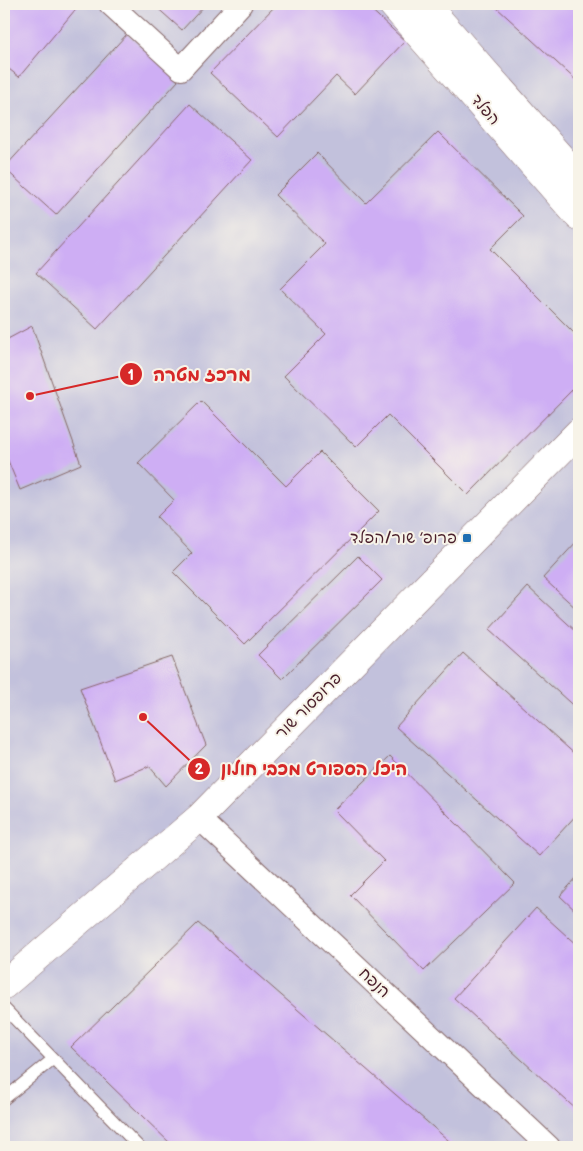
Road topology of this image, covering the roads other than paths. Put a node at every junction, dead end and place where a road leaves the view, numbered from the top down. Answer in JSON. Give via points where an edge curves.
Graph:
{"nodes":[{"id":1,"x":110,"y":4,"type":"edge"},
{"id":2,"x":241,"y":4,"type":"edge"},
{"id":3,"x":392,"y":4,"type":"edge"},
{"id":4,"x":425,"y":4,"type":"edge"},
{"id":5,"x":579,"y":178,"type":"edge"},
{"id":6,"x":579,"y":217,"type":"edge"},
{"id":7,"x":579,"y":432,"type":"edge"},
{"id":8,"x":199,"y":818,"type":"junction"},
{"id":9,"x":4,"y":985,"type":"edge"},
{"id":10,"x":4,"y":1008,"type":"edge"},
{"id":11,"x":53,"y":1059,"type":"junction"},
{"id":12,"x":4,"y":1099,"type":"edge"},
{"id":13,"x":139,"y":1147,"type":"edge"},
{"id":14,"x":549,"y":1147,"type":"edge"}],
"edges":[{"from":1,"to":2,"type":"street","via":[[181,69]]},
{"from":3,"to":6,"type":"street","name":"הפלד"},
{"from":4,"to":5,"type":"street","name":"הפלד"},
{"from":7,"to":8,"type":"street","name":"פרופסור שור"},
{"from":8,"to":9,"type":"street","name":"פרופסור שור"},
{"from":8,"to":14,"type":"street","name":"הנפח"},
{"from":10,"to":11,"type":"lane"},
{"from":11,"to":12,"type":"lane"},
{"from":11,"to":13,"type":"lane"}]}
